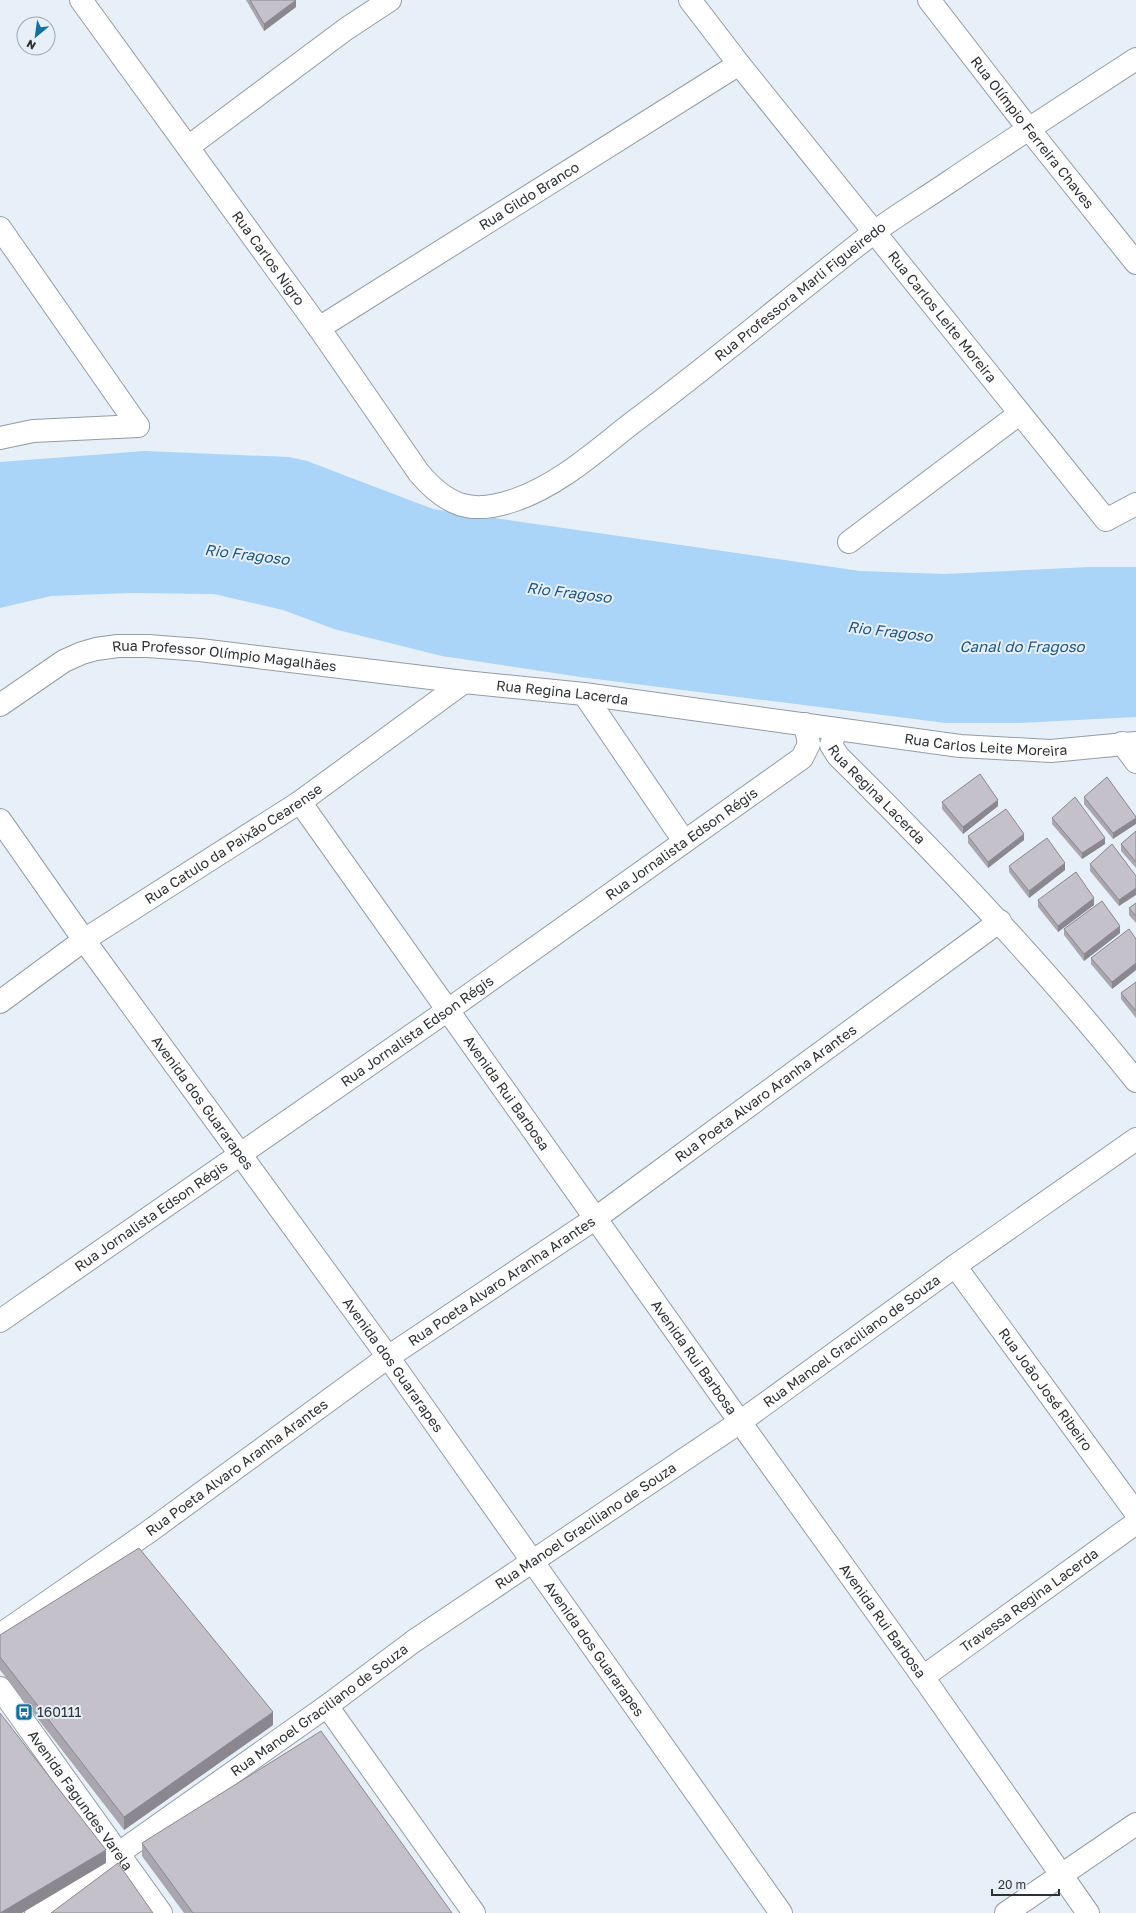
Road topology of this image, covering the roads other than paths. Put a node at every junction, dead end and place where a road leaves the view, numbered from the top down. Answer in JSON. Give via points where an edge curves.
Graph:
{"nodes":[{"id":1,"x":81,"y":0,"type":"edge"},
{"id":2,"x":390,"y":0,"type":"edge"},
{"id":3,"x":690,"y":0,"type":"edge"},
{"id":4,"x":929,"y":0,"type":"edge"},
{"id":5,"x":1136,"y":59,"type":"edge"},
{"id":6,"x":739,"y":64,"type":"junction"},
{"id":7,"x":1028,"y":128,"type":"junction"},
{"id":8,"x":188,"y":146,"type":"junction"},
{"id":9,"x":0,"y":228,"type":"edge"},
{"id":10,"x":875,"y":232,"type":"junction"},
{"id":11,"x":1136,"y":263,"type":"edge"},
{"id":12,"x":319,"y":328,"type":"junction"},
{"id":13,"x":1019,"y":414,"type":"junction"},
{"id":14,"x":0,"y":438,"type":"edge"},
{"id":15,"x":1136,"y":504,"type":"edge"},
{"id":16,"x":463,"y":506,"type":"joint"},
{"id":17,"x":849,"y":542,"type":"dead end"},
{"id":18,"x":464,"y":682,"type":"junction"},
{"id":19,"x":584,"y":694,"type":"junction"},
{"id":20,"x":0,"y":704,"type":"edge"},
{"id":21,"x":805,"y":724,"type":"junction"},
{"id":22,"x":836,"y":729,"type":"junction"},
{"id":23,"x":1129,"y":743,"type":"edge"},
{"id":24,"x":1136,"y":762,"type":"edge"},
{"id":25,"x":300,"y":802,"type":"junction"},
{"id":26,"x":0,"y":820,"type":"edge"},
{"id":27,"x":684,"y":842,"type":"junction"},
{"id":28,"x":1000,"y":921,"type":"junction"},
{"id":29,"x":84,"y":940,"type":"junction"},
{"id":30,"x":0,"y":1002,"type":"edge"},
{"id":31,"x":448,"y":1010,"type":"junction"},
{"id":32,"x":1136,"y":1081,"type":"edge"},
{"id":33,"x":1136,"y":1140,"type":"edge"},
{"id":34,"x":241,"y":1154,"type":"junction"},
{"id":35,"x":596,"y":1218,"type":"junction"},
{"id":36,"x":955,"y":1266,"type":"junction"},
{"id":37,"x":0,"y":1321,"type":"edge"},
{"id":38,"x":388,"y":1357,"type":"junction"},
{"id":39,"x":740,"y":1422,"type":"junction"},
{"id":40,"x":1136,"y":1513,"type":"edge"},
{"id":41,"x":1136,"y":1523,"type":"edge"},
{"id":42,"x":533,"y":1563,"type":"junction"},
{"id":43,"x":0,"y":1635,"type":"edge"},
{"id":44,"x":923,"y":1677,"type":"junction"},
{"id":45,"x":0,"y":1688,"type":"edge"},
{"id":46,"x":327,"y":1706,"type":"junction"},
{"id":47,"x":1136,"y":1824,"type":"edge"},
{"id":48,"x":119,"y":1853,"type":"junction"},
{"id":49,"x":1061,"y":1876,"type":"junction"},
{"id":50,"x":36,"y":1913,"type":"edge"},
{"id":51,"x":160,"y":1913,"type":"edge"},
{"id":52,"x":474,"y":1913,"type":"edge"},
{"id":53,"x":780,"y":1913,"type":"edge"},
{"id":54,"x":1006,"y":1913,"type":"edge"},
{"id":55,"x":1088,"y":1913,"type":"edge"}],
"edges":[{"from":1,"to":8,"type":"street","name":"Rua Carlos Nigro"},
{"from":2,"to":8,"type":"street"},
{"from":3,"to":6,"type":"street","name":"Rua Carlos Leite Moreira"},
{"from":4,"to":7,"type":"street","name":"Rua Olímpio Ferreira Chaves"},
{"from":5,"to":7,"type":"street","name":"Rua Professora Marli Figueiredo"},
{"from":6,"to":10,"type":"street","name":"Rua Carlos Leite Moreira"},
{"from":6,"to":12,"type":"street","name":"Rua Gildo Branco"},
{"from":7,"to":10,"type":"street","name":"Rua Professora Marli Figueiredo"},
{"from":7,"to":11,"type":"street","name":"Rua Olímpio Ferreira Chaves"},
{"from":8,"to":12,"type":"street","name":"Rua Carlos Nigro"},
{"from":9,"to":14,"type":"street","via":[[138,426],[34,431]]},
{"from":10,"to":13,"type":"street","name":"Rua Carlos Leite Moreira"},
{"from":10,"to":16,"type":"street","name":"Rua Professora Marli Figueiredo","via":[[568,472],[530,494],[514,500],[490,507]]},
{"from":12,"to":16,"type":"street","name":"Rua Carlos Nigro","via":[[418,473],[440,495]]},
{"from":13,"to":15,"type":"street","name":"Rua Carlos Leite Moreira","via":[[1106,520]]},
{"from":13,"to":17,"type":"street"},
{"from":18,"to":19,"type":"street","name":"Rua Regina Lacerda"},
{"from":18,"to":20,"type":"street","name":"Rua Professor Olímpio Magalhães","via":[[200,650],[118,646],[96,649],[64,661]]},
{"from":18,"to":25,"type":"street","name":"Rua Catulo da Paixão Cearense"},
{"from":19,"to":21,"type":"street","name":"Rua Regina Lacerda"},
{"from":19,"to":27,"type":"street"},
{"from":21,"to":22,"type":"street","name":"Rua Regina Lacerda"},
{"from":21,"to":27,"type":"street","name":"Rua Jornalista Edson Régis","via":[[809,744],[802,758]]},
{"from":22,"to":23,"type":"street","name":"Rua Carlos Leite Moreira","via":[[960,746],[1051,751]]},
{"from":22,"to":28,"type":"street","name":"Rua Regina Lacerda","via":[[831,745],[838,756]]},
{"from":23,"to":24,"type":"street"},
{"from":25,"to":29,"type":"street","name":"Rua Catulo da Paixão Cearense"},
{"from":25,"to":31,"type":"street","name":"Avenida Rui Barbosa"},
{"from":26,"to":29,"type":"street","name":"Avenida dos Guararapes"},
{"from":27,"to":31,"type":"street","name":"Rua Jornalista Edson Régis"},
{"from":28,"to":32,"type":"street","name":"Rua Regina Lacerda","via":[[1093,1027]]},
{"from":28,"to":35,"type":"street","name":"Rua Poeta Alvaro Aranha Arantes"},
{"from":29,"to":30,"type":"street","name":"Rua Catulo da Paixão Cearense"},
{"from":29,"to":34,"type":"street","name":"Avenida dos Guararapes"},
{"from":31,"to":34,"type":"street","name":"Rua Jornalista Edson Régis"},
{"from":31,"to":35,"type":"street","name":"Avenida Rui Barbosa"},
{"from":33,"to":36,"type":"street","name":"Rua Manoel Graciliano de Souza"},
{"from":34,"to":37,"type":"street","name":"Rua Jornalista Edson Régis"},
{"from":34,"to":38,"type":"street","name":"Avenida dos Guararapes"},
{"from":35,"to":38,"type":"street","name":"Rua Poeta Alvaro Aranha Arantes"},
{"from":35,"to":39,"type":"street","name":"Avenida Rui Barbosa"},
{"from":36,"to":39,"type":"street","name":"Rua Manoel Graciliano de Souza"},
{"from":36,"to":40,"type":"street","name":"Rua João José Ribeiro"},
{"from":38,"to":42,"type":"street","name":"Avenida dos Guararapes"},
{"from":38,"to":43,"type":"street","name":"Rua Poeta Alvaro Aranha Arantes","via":[[147,1533]]},
{"from":39,"to":42,"type":"street","name":"Rua Manoel Graciliano de Souza"},
{"from":39,"to":44,"type":"street","name":"Avenida Rui Barbosa"},
{"from":41,"to":44,"type":"street","name":"Travessa Regina Lacerda"},
{"from":42,"to":46,"type":"street","name":"Rua Manoel Graciliano de Souza","via":[[414,1641]]},
{"from":42,"to":53,"type":"street","name":"Avenida dos Guararapes"},
{"from":44,"to":49,"type":"street","name":"Avenida Rui Barbosa"},
{"from":45,"to":48,"type":"street","name":"Avenida Fagundes Varela"},
{"from":46,"to":48,"type":"street","name":"Rua Manoel Graciliano de Souza"},
{"from":46,"to":52,"type":"street"},
{"from":47,"to":49,"type":"street"},
{"from":48,"to":50,"type":"street","name":"Rua Manoel Graciliano de Souza"},
{"from":48,"to":51,"type":"street","name":"Avenida Fagundes Varela"},
{"from":49,"to":54,"type":"street"},
{"from":49,"to":55,"type":"street","name":"Avenida Rui Barbosa"}]}
